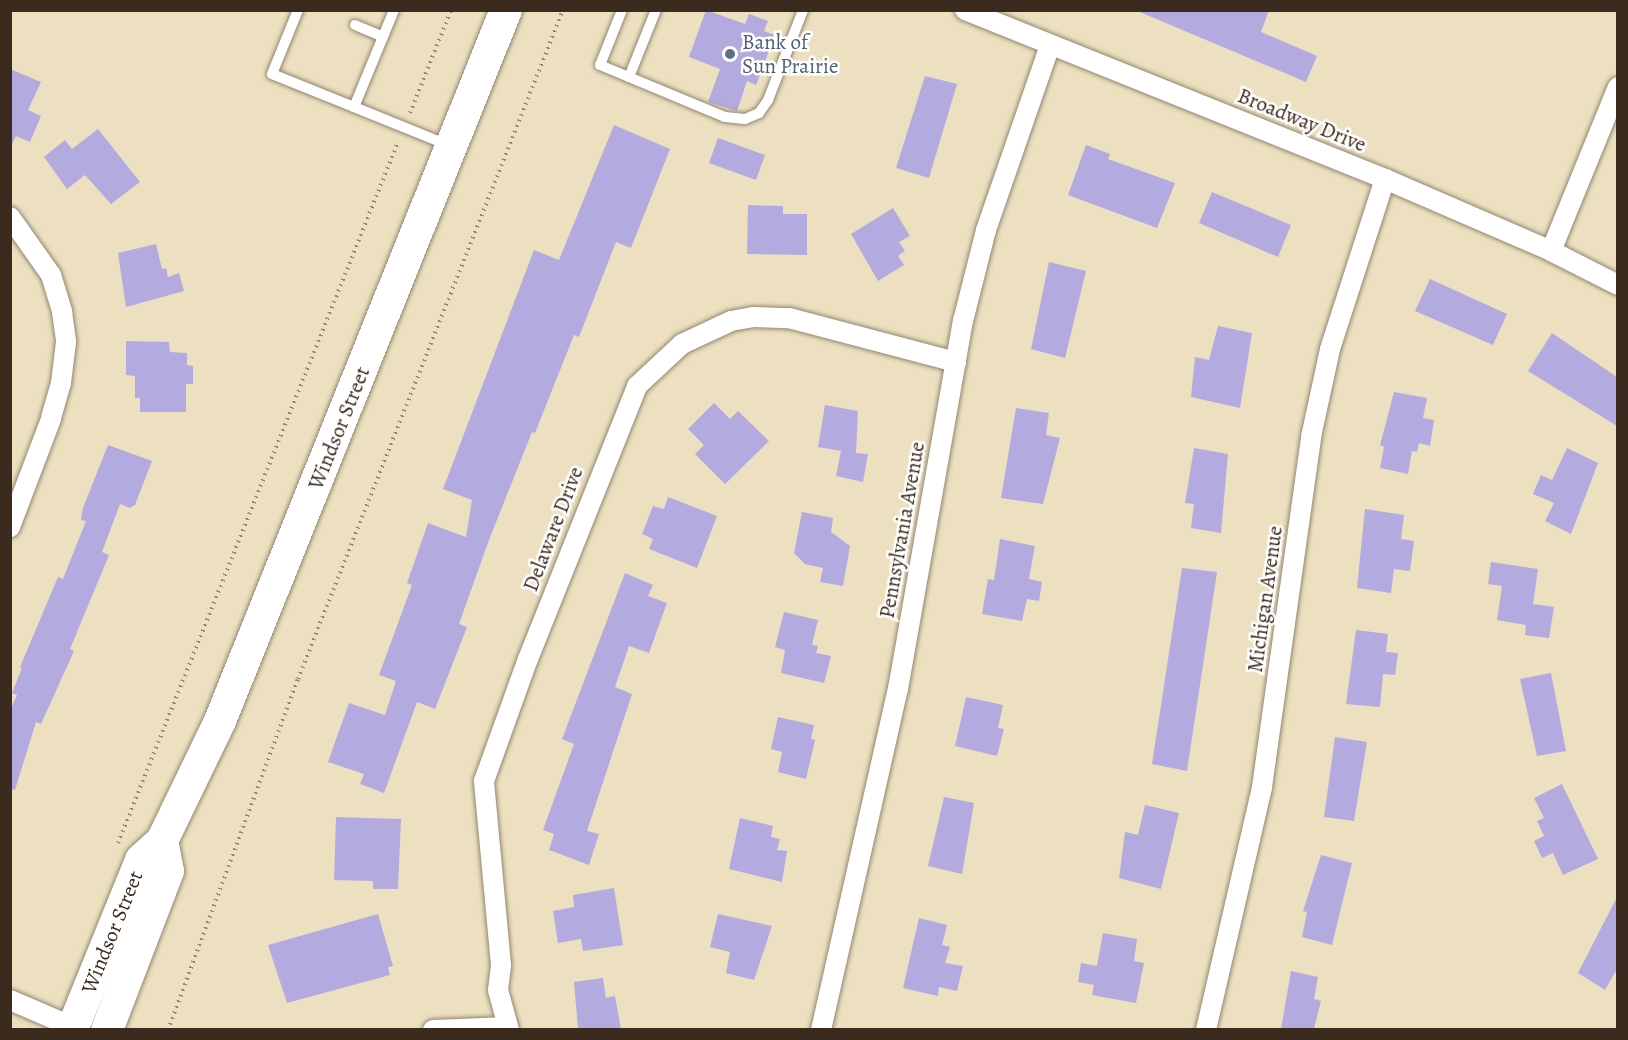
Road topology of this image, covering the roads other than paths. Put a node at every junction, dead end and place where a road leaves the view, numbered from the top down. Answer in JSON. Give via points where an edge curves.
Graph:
{"nodes":[{"id":1,"x":298,"y":10,"type":"edge"},
{"id":2,"x":394,"y":10,"type":"edge"},
{"id":3,"x":506,"y":10,"type":"edge"},
{"id":4,"x":622,"y":10,"type":"edge"},
{"id":5,"x":657,"y":10,"type":"edge"},
{"id":6,"x":803,"y":10,"type":"edge"},
{"id":7,"x":965,"y":10,"type":"edge"},
{"id":8,"x":355,"y":25,"type":"dead end"},
{"id":9,"x":383,"y":37,"type":"junction"},
{"id":10,"x":1050,"y":45,"type":"junction"},
{"id":11,"x":629,"y":76,"type":"junction"},
{"id":12,"x":1617,"y":87,"type":"edge"},
{"id":13,"x":354,"y":107,"type":"junction"},
{"id":14,"x":451,"y":146,"type":"junction"},
{"id":15,"x":1385,"y":179,"type":"junction"},
{"id":16,"x":10,"y":217,"type":"edge"},
{"id":17,"x":1551,"y":251,"type":"junction"},
{"id":18,"x":1617,"y":285,"type":"edge"},
{"id":19,"x":956,"y":362,"type":"junction"},
{"id":20,"x":10,"y":527,"type":"edge"},
{"id":21,"x":162,"y":841,"type":"junction"},
{"id":22,"x":10,"y":1000,"type":"edge"},
{"id":23,"x":508,"y":1028,"type":"edge"},
{"id":24,"x":75,"y":1029,"type":"edge"},
{"id":25,"x":107,"y":1029,"type":"edge"},
{"id":26,"x":433,"y":1029,"type":"edge"},
{"id":27,"x":821,"y":1029,"type":"edge"},
{"id":28,"x":1206,"y":1029,"type":"edge"}],
"edges":[{"from":1,"to":13,"type":"lane","via":[[272,74]]},
{"from":2,"to":9,"type":"lane"},
{"from":3,"to":14,"type":"main road","name":"Windsor Street"},
{"from":4,"to":11,"type":"lane","via":[[600,65]]},
{"from":5,"to":11,"type":"lane"},
{"from":6,"to":11,"type":"lane","via":[[768,100],[752,117],[725,117]]},
{"from":7,"to":10,"type":"street","name":"Broadway Drive"},
{"from":8,"to":9,"type":"lane"},
{"from":9,"to":13,"type":"lane"},
{"from":10,"to":15,"type":"street","name":"Broadway Drive"},
{"from":10,"to":19,"type":"street","name":"Pennsylvania Avenue","via":[[986,230]]},
{"from":12,"to":17,"type":"street"},
{"from":13,"to":14,"type":"lane"},
{"from":14,"to":21,"type":"main road","name":"Windsor Street","via":[[225,711]]},
{"from":15,"to":17,"type":"street","name":"Broadway Drive"},
{"from":15,"to":28,"type":"street","name":"Michigan Avenue","via":[[1330,349],[1311,437],[1262,787]]},
{"from":16,"to":20,"type":"street","via":[[51,275],[66,342],[51,419]]},
{"from":17,"to":18,"type":"street","name":"Broadway Drive"},
{"from":19,"to":23,"type":"street","name":"Delaware Drive","via":[[789,318],[753,317],[731,321],[682,344],[637,386],[536,637],[484,781],[501,965],[498,990]]},
{"from":19,"to":27,"type":"street","name":"Pennsylvania Avenue","via":[[898,689]]},
{"from":21,"to":24,"type":"main road","name":"Windsor Street","via":[[141,860]]},
{"from":21,"to":25,"type":"main road","name":"Windsor Street","via":[[168,871]]},
{"from":22,"to":24,"type":"street"},
{"from":23,"to":26,"type":"street"}]}
